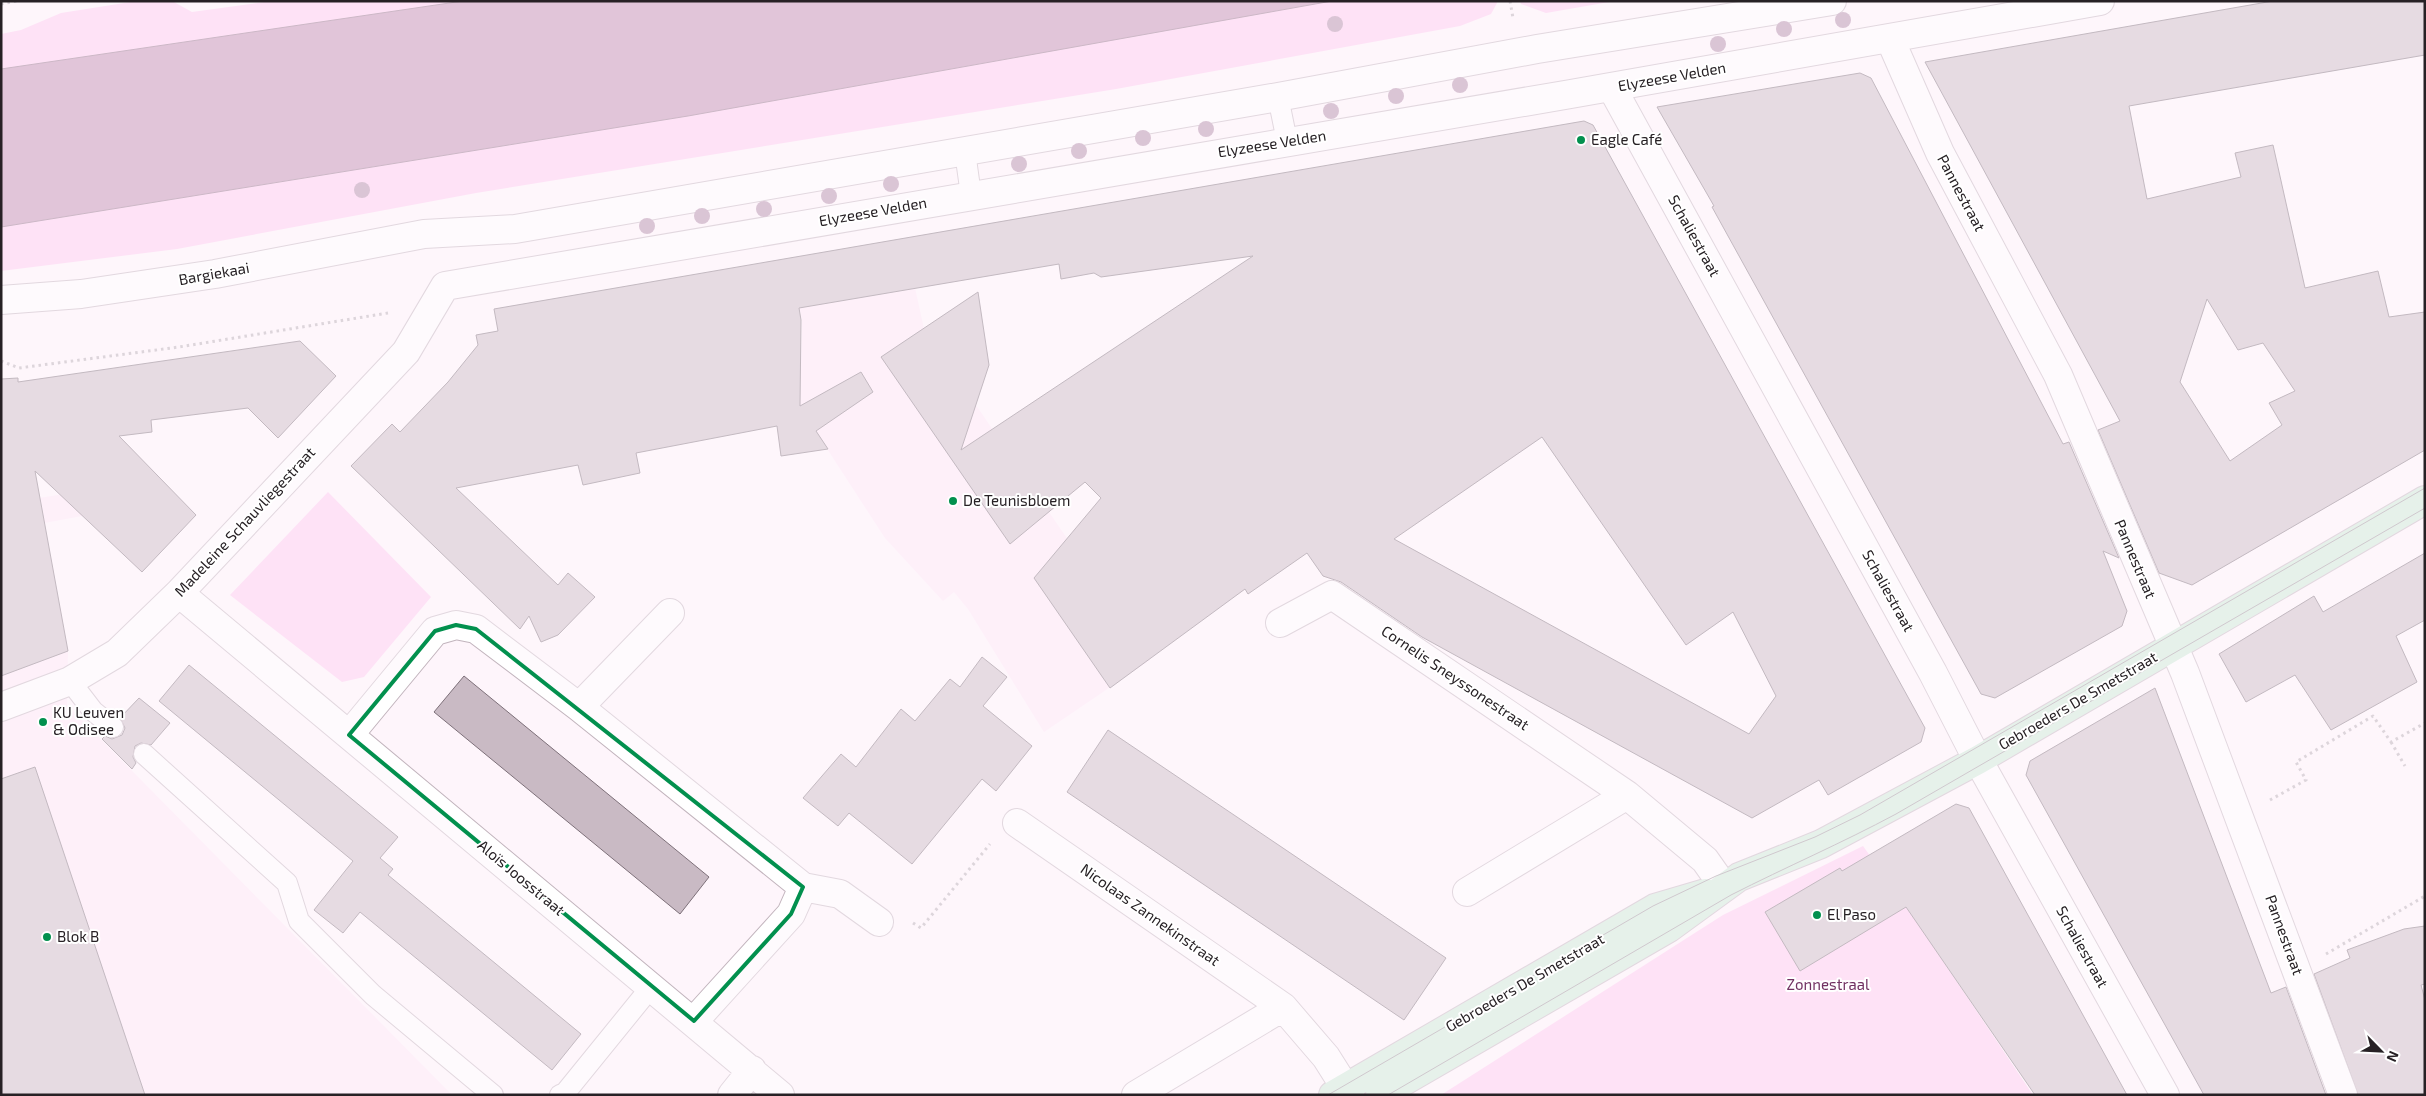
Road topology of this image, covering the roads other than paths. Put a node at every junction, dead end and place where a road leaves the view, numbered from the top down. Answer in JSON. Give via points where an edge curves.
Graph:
{"nodes":[{"id":1,"x":1832,"y":1,"type":"edge"},
{"id":2,"x":2100,"y":1,"type":"edge"},
{"id":3,"x":1890,"y":39,"type":"junction"},
{"id":4,"x":1612,"y":88,"type":"junction"},
{"id":5,"x":1278,"y":97,"type":"junction"},
{"id":6,"x":1287,"y":141,"type":"junction"},
{"id":7,"x":965,"y":152,"type":"junction"},
{"id":8,"x":972,"y":195,"type":"junction"},
{"id":9,"x":444,"y":286,"type":"joint"},
{"id":10,"x":1,"y":300,"type":"edge"},
{"id":11,"x":2425,"y":500,"type":"edge"},
{"id":12,"x":179,"y":593,"type":"junction"},
{"id":13,"x":670,"y":613,"type":"dead end"},
{"id":14,"x":1280,"y":623,"type":"dead end"},
{"id":15,"x":2173,"y":646,"type":"junction"},
{"id":16,"x":70,"y":682,"type":"junction"},
{"id":17,"x":1,"y":706,"type":"edge"},
{"id":18,"x":579,"y":707,"type":"junction"},
{"id":19,"x":112,"y":727,"type":"dead end"},
{"id":20,"x":349,"y":735,"type":"junction"},
{"id":21,"x":144,"y":754,"type":"dead end"},
{"id":22,"x":1978,"y":760,"type":"junction"},
{"id":23,"x":1627,"y":795,"type":"junction"},
{"id":24,"x":1017,"y":823,"type":"road end"},
{"id":25,"x":803,"y":887,"type":"junction"},
{"id":26,"x":1724,"y":887,"type":"junction"},
{"id":27,"x":1467,"y":892,"type":"dead end"},
{"id":28,"x":880,"y":922,"type":"road end"},
{"id":29,"x":651,"y":987,"type":"junction"},
{"id":30,"x":1282,"y":1007,"type":"junction"},
{"id":31,"x":694,"y":1021,"type":"junction"},
{"id":32,"x":752,"y":1070,"type":"junction"},
{"id":33,"x":1343,"y":1092,"type":"edge"},
{"id":34,"x":493,"y":1095,"type":"edge"},
{"id":35,"x":560,"y":1095,"type":"edge"},
{"id":36,"x":732,"y":1095,"type":"edge"},
{"id":37,"x":780,"y":1095,"type":"edge"},
{"id":38,"x":1136,"y":1095,"type":"edge"},
{"id":39,"x":1380,"y":1095,"type":"edge"},
{"id":40,"x":2165,"y":1095,"type":"edge"},
{"id":41,"x":2344,"y":1095,"type":"edge"}],
"edges":[{"from":1,"to":5,"type":"street","via":[[1537,49]]},
{"from":2,"to":3,"type":"street","name":"Elyzeese Velden"},
{"from":3,"to":4,"type":"street","name":"Elyzeese Velden"},
{"from":3,"to":15,"type":"street","name":"Pannestraat","via":[[1940,153],[2058,375]]},
{"from":4,"to":6,"type":"street","name":"Elyzeese Velden"},
{"from":4,"to":22,"type":"street","name":"Schaliestraat"},
{"from":5,"to":6,"type":"lane"},
{"from":5,"to":7,"type":"street"},
{"from":6,"to":8,"type":"street","name":"Elyzeese Velden"},
{"from":7,"to":8,"type":"lane"},
{"from":7,"to":10,"type":"street","name":"Bargiekaai","via":[[515,229],[424,234],[216,274],[81,294]]},
{"from":8,"to":9,"type":"street","name":"Elyzeese Velden"},
{"from":9,"to":12,"type":"street","name":"Madeleine Schauvliegestraat","via":[[406,352]]},
{"from":11,"to":15,"type":"street","name":"Gebroeders De Smetstraat"},
{"from":12,"to":16,"type":"street","name":"Madeleine Schauvliegestraat","via":[[117,654]]},
{"from":12,"to":20,"type":"street","name":"Aloïs Joosstraat"},
{"from":13,"to":18,"type":"street"},
{"from":14,"to":23,"type":"street","name":"Cornelis Sneyssonestraat","via":[[1332,595]]},
{"from":15,"to":22,"type":"street","name":"Gebroeders De Smetstraat"},
{"from":15,"to":41,"type":"street","name":"Pannestraat"},
{"from":16,"to":17,"type":"street","name":"Madeleine Schauvliegestraat"},
{"from":16,"to":19,"type":"lane","via":[[93,711]]},
{"from":18,"to":20,"type":"street","via":[[476,628],[456,625],[435,631]]},
{"from":18,"to":25,"type":"street"},
{"from":20,"to":29,"type":"street","name":"Aloïs Joosstraat"},
{"from":21,"to":34,"type":"lane","via":[[287,883],[299,921],[373,995]]},
{"from":22,"to":26,"type":"street","name":"Gebroeders De Smetstraat","via":[[1829,840],[1738,877]]},
{"from":22,"to":40,"type":"street","name":"Schaliestraat"},
{"from":23,"to":26,"type":"street","name":"Cornelis Sneyssonestraat","via":[[1705,860]]},
{"from":23,"to":27,"type":"street"},
{"from":24,"to":30,"type":"street","name":"Nicolaas Zannekinstraat"},
{"from":25,"to":28,"type":"street","via":[[840,894]]},
{"from":25,"to":31,"type":"street","via":[[791,914]]},
{"from":26,"to":33,"type":"street","name":"Gebroeders De Smetstraat","via":[[1655,908]]},
{"from":26,"to":39,"type":"street","name":"Gebroeders De Smetstraat","via":[[1669,928]]},
{"from":29,"to":31,"type":"street","name":"Aloïs Joosstraat"},
{"from":29,"to":35,"type":"lane","via":[[565,1093]]},
{"from":30,"to":33,"type":"street","name":"Nicolaas Zannekinstraat","via":[[1326,1057]]},
{"from":30,"to":38,"type":"street"},
{"from":31,"to":32,"type":"street","name":"Aloïs Joosstraat"},
{"from":32,"to":36,"type":"street"},
{"from":32,"to":37,"type":"street","name":"Aloïs Joosstraat"}]}
